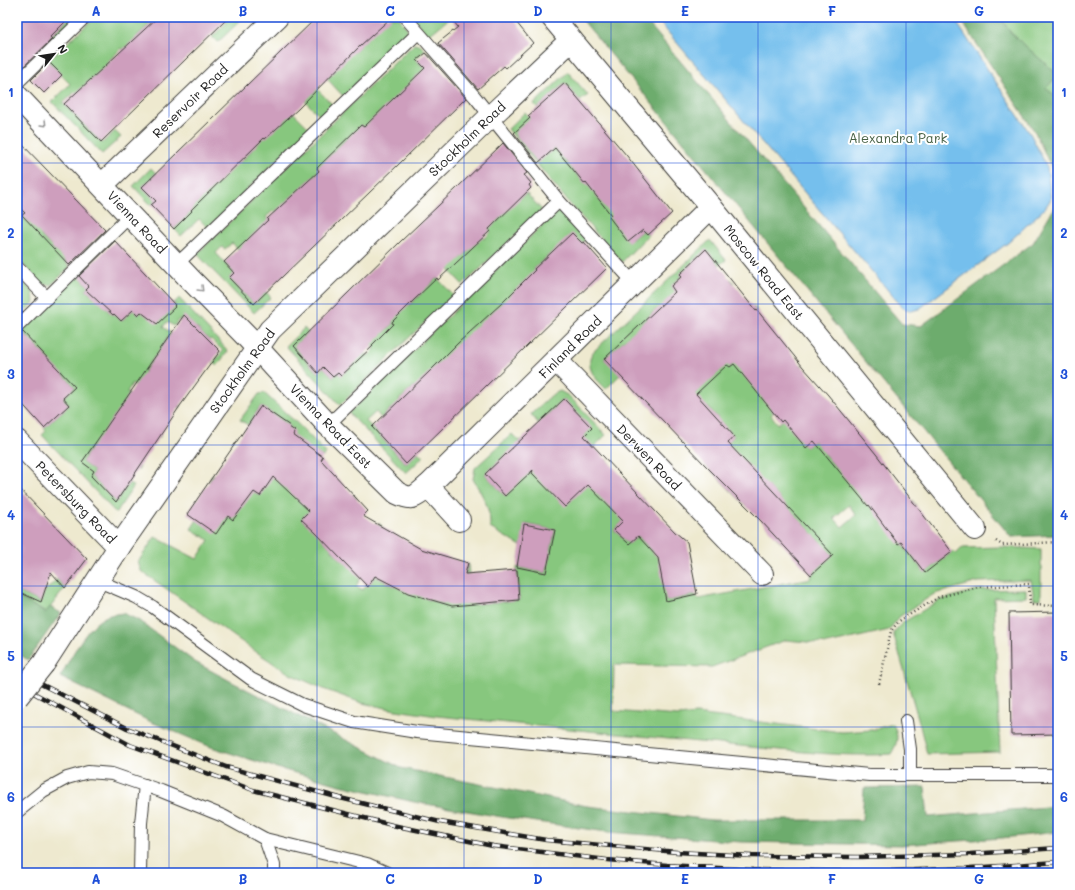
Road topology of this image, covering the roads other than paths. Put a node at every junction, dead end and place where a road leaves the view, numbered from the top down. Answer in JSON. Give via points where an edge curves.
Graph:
{"nodes":[{"id":1,"x":85,"y":17,"type":"edge"},
{"id":2,"x":404,"y":17,"type":"edge"},
{"id":3,"x":552,"y":17,"type":"edge"},
{"id":4,"x":273,"y":18,"type":"edge"},
{"id":5,"x":418,"y":33,"type":"junction"},
{"id":6,"x":571,"y":40,"type":"junction"},
{"id":7,"x":17,"y":83,"type":"edge"},
{"id":8,"x":17,"y":96,"type":"edge"},
{"id":9,"x":490,"y":117,"type":"junction"},
{"id":10,"x":102,"y":185,"type":"junction"},
{"id":11,"x":558,"y":201,"type":"junction"},
{"id":12,"x":711,"y":207,"type":"junction"},
{"id":13,"x":131,"y":215,"type":"junction"},
{"id":14,"x":177,"y":264,"type":"junction"},
{"id":15,"x":17,"y":267,"type":"edge"},
{"id":16,"x":634,"y":283,"type":"junction"},
{"id":17,"x":47,"y":298,"type":"junction"},
{"id":18,"x":17,"y":327,"type":"edge"},
{"id":19,"x":257,"y":348,"type":"junction"},
{"id":20,"x":556,"y":360,"type":"junction"},
{"id":21,"x":328,"y":425,"type":"junction"},
{"id":22,"x":17,"y":441,"type":"edge"},
{"id":23,"x":428,"y":486,"type":"junction"},
{"id":24,"x":410,"y":498,"type":"joint"},
{"id":25,"x":459,"y":520,"type":"dead end"},
{"id":26,"x":975,"y":529,"type":"road end"},
{"id":27,"x":119,"y":547,"type":"junction"},
{"id":28,"x":762,"y":574,"type":"dead end"},
{"id":29,"x":98,"y":579,"type":"junction"},
{"id":30,"x":17,"y":697,"type":"edge"},
{"id":31,"x":906,"y":721,"type":"dead end"},
{"id":32,"x":910,"y":775,"type":"junction"},
{"id":33,"x":1058,"y":775,"type":"edge"},
{"id":34,"x":144,"y":785,"type":"junction"},
{"id":35,"x":17,"y":812,"type":"edge"},
{"id":36,"x":265,"y":839,"type":"junction"},
{"id":37,"x":367,"y":869,"type":"edge"},
{"id":38,"x":140,"y":873,"type":"edge"},
{"id":39,"x":274,"y":873,"type":"edge"},
{"id":40,"x":387,"y":873,"type":"edge"}],
"edges":[{"from":1,"to":7,"type":"lane"},
{"from":2,"to":5,"type":"lane"},
{"from":3,"to":6,"type":"street","name":"Moscow Road East"},
{"from":4,"to":10,"type":"street","name":"Reservoir Road"},
{"from":5,"to":9,"type":"lane"},
{"from":5,"to":14,"type":"lane"},
{"from":6,"to":9,"type":"street","name":"Stockholm Road"},
{"from":6,"to":12,"type":"street","name":"Moscow Road East"},
{"from":8,"to":10,"type":"street","name":"Vienna Road","one_way":true},
{"from":9,"to":11,"type":"lane"},
{"from":9,"to":19,"type":"street","name":"Stockholm Road","via":[[270,330]]},
{"from":10,"to":13,"type":"street","name":"Vienna Road"},
{"from":11,"to":16,"type":"lane"},
{"from":11,"to":21,"type":"lane"},
{"from":12,"to":16,"type":"street","name":"Finland Road"},
{"from":12,"to":26,"type":"street","name":"Moscow Road East"},
{"from":13,"to":14,"type":"street","name":"Vienna Road"},
{"from":13,"to":17,"type":"lane"},
{"from":14,"to":19,"type":"street","name":"Vienna Road","one_way":true},
{"from":15,"to":17,"type":"lane"},
{"from":16,"to":20,"type":"street","name":"Finland Road"},
{"from":17,"to":18,"type":"lane"},
{"from":19,"to":21,"type":"street","name":"Vienna Road East"},
{"from":19,"to":27,"type":"street","name":"Stockholm Road"},
{"from":20,"to":23,"type":"street","name":"Finland Road"},
{"from":20,"to":28,"type":"street","name":"Derwen Road","via":[[737,558]]},
{"from":21,"to":24,"type":"street","name":"Vienna Road East","via":[[397,493]]},
{"from":22,"to":27,"type":"street","name":"Petersburg Road"},
{"from":23,"to":24,"type":"street","name":"Finland Road","via":[[417,496]]},
{"from":23,"to":25,"type":"street"},
{"from":27,"to":29,"type":"street","name":"Stockholm Road"},
{"from":29,"to":30,"type":"street","name":"Stockholm Road","bridge":true,"via":[[44,663]]},
{"from":29,"to":32,"type":"lane","via":[[153,607],[251,679],[303,705],[354,722],[416,732],[630,753],[869,775]]},
{"from":31,"to":32,"type":"lane"},
{"from":32,"to":33,"type":"lane"},
{"from":34,"to":35,"type":"lane","via":[[112,774],[88,772],[67,778],[43,791]]},
{"from":34,"to":36,"type":"lane","via":[[223,816]]},
{"from":34,"to":38,"type":"lane","via":[[140,823]]},
{"from":36,"to":37,"type":"lane"},
{"from":36,"to":39,"type":"lane","via":[[274,865]]},
{"from":37,"to":40,"type":"lane"}]}
